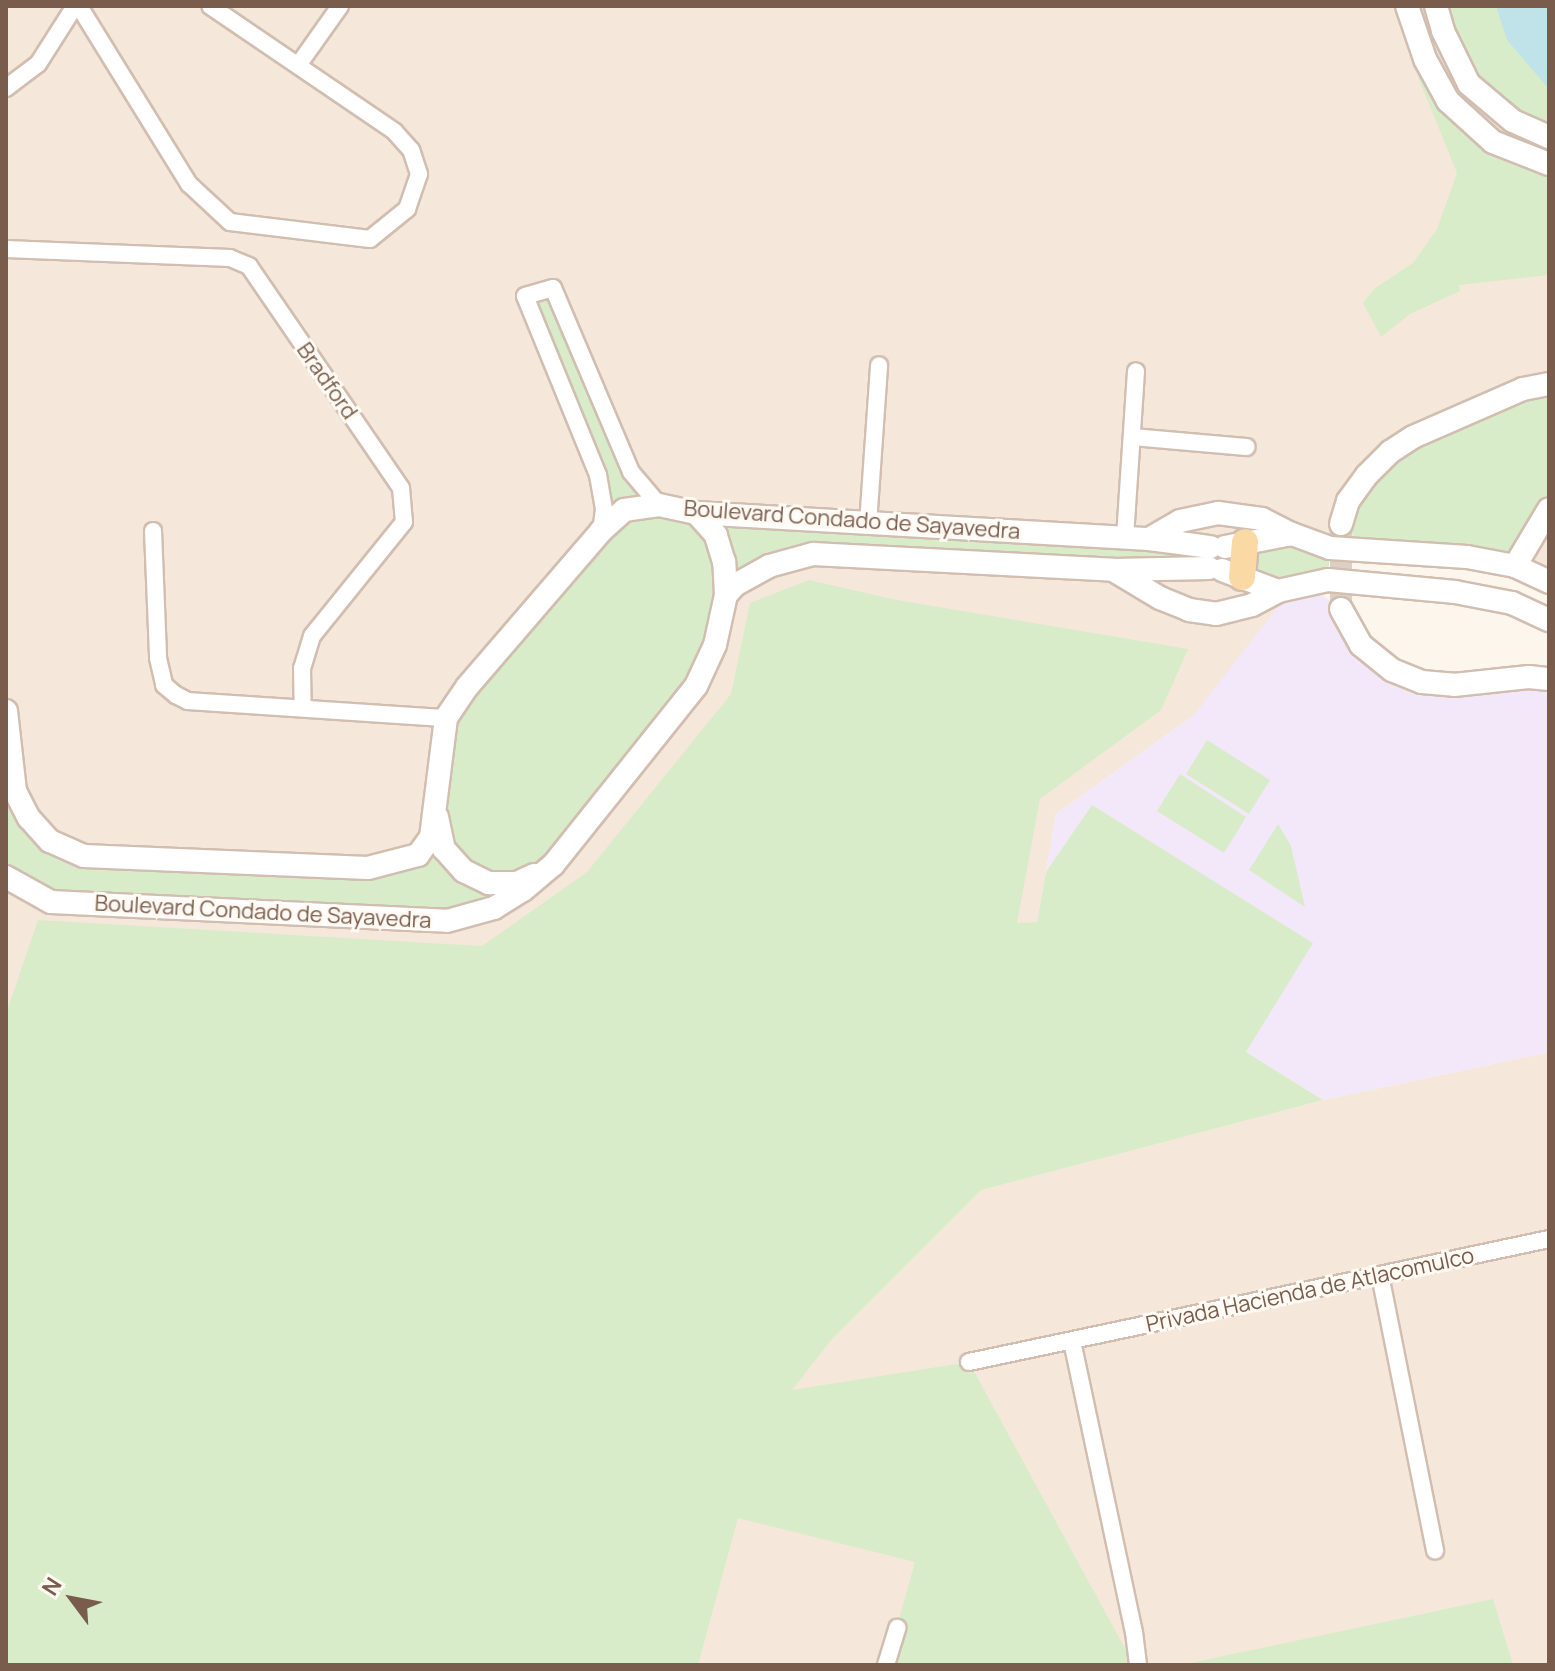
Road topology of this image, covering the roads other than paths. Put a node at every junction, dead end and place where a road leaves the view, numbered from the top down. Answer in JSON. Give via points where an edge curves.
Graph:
{"nodes":[{"id":1,"x":77,"y":6,"type":"edge"},
{"id":2,"x":210,"y":6,"type":"edge"},
{"id":3,"x":340,"y":6,"type":"edge"},
{"id":4,"x":1407,"y":6,"type":"edge"},
{"id":5,"x":1436,"y":6,"type":"edge"},
{"id":6,"x":299,"y":64,"type":"junction"},
{"id":7,"x":6,"y":88,"type":"edge"},
{"id":8,"x":1549,"y":137,"type":"edge"},
{"id":9,"x":1549,"y":164,"type":"edge"},
{"id":10,"x":6,"y":249,"type":"edge"},
{"id":11,"x":879,"y":365,"type":"dead end"},
{"id":12,"x":1136,"y":371,"type":"dead end"},
{"id":13,"x":1549,"y":384,"type":"edge"},
{"id":14,"x":1132,"y":437,"type":"junction"},
{"id":15,"x":1247,"y":447,"type":"dead end"},
{"id":16,"x":659,"y":505,"type":"junction"},
{"id":17,"x":1549,"y":509,"type":"edge"},
{"id":18,"x":696,"y":513,"type":"junction"},
{"id":19,"x":868,"y":524,"type":"junction"},
{"id":20,"x":1341,"y":524,"type":"tunnel mouth"},
{"id":21,"x":153,"y":531,"type":"dead end"},
{"id":22,"x":601,"y":531,"type":"junction"},
{"id":23,"x":1292,"y":534,"type":"junction"},
{"id":24,"x":1125,"y":537,"type":"junction"},
{"id":25,"x":1149,"y":539,"type":"junction"},
{"id":26,"x":1330,"y":548,"type":"junction"},
{"id":27,"x":1222,"y":558,"type":"junction"},
{"id":28,"x":1515,"y":566,"type":"junction"},
{"id":29,"x":1114,"y":570,"type":"junction"},
{"id":30,"x":1328,"y":580,"type":"junction"},
{"id":31,"x":1549,"y":582,"type":"edge"},
{"id":32,"x":1278,"y":591,"type":"junction"},
{"id":33,"x":726,"y":595,"type":"junction"},
{"id":34,"x":1341,"y":609,"type":"tunnel mouth"},
{"id":35,"x":1549,"y":620,"type":"edge"},
{"id":36,"x":1549,"y":679,"type":"edge"},
{"id":37,"x":303,"y":707,"type":"junction"},
{"id":38,"x":6,"y":711,"type":"edge"},
{"id":39,"x":446,"y":718,"type":"junction"},
{"id":40,"x":436,"y":814,"type":"junction"},
{"id":41,"x":553,"y":865,"type":"junction"},
{"id":42,"x":6,"y":877,"type":"edge"},
{"id":43,"x":1549,"y":1239,"type":"edge"},
{"id":44,"x":1380,"y":1275,"type":"junction"},
{"id":45,"x":1072,"y":1341,"type":"junction"},
{"id":46,"x":969,"y":1362,"type":"dead end"},
{"id":47,"x":1435,"y":1551,"type":"dead end"},
{"id":48,"x":897,"y":1628,"type":"dead end"},
{"id":49,"x":886,"y":1665,"type":"edge"},
{"id":50,"x":1138,"y":1665,"type":"edge"}],
"edges":[{"from":1,"to":6,"type":"street","via":[[189,184],[230,222],[370,239],[407,209],[419,174],[411,150],[394,131]]},
{"from":1,"to":7,"type":"street","via":[[38,64]]},
{"from":2,"to":6,"type":"street"},
{"from":3,"to":6,"type":"street"},
{"from":4,"to":9,"type":"main road","via":[[1425,59],[1448,101],[1493,142]]},
{"from":5,"to":8,"type":"main road","via":[[1469,84],[1513,121]]},
{"from":10,"to":37,"type":"street","name":"Bradford","via":[[230,258],[249,266],[401,488],[404,522],[312,636],[302,668]]},
{"from":11,"to":19,"type":"street"},
{"from":12,"to":14,"type":"street"},
{"from":13,"to":20,"type":"main road","via":[[1523,389],[1390,452],[1348,501]]},
{"from":14,"to":15,"type":"street"},
{"from":14,"to":24,"type":"street"},
{"from":16,"to":18,"type":"main road","name":"Boulevard Condado de Sayavedra"},
{"from":16,"to":22,"type":"main road","name":"Boulevard Condado de Sayavedra","via":[[624,510]]},
{"from":16,"to":22,"type":"street","via":[[631,472],[553,288],[525,296],[598,475],[604,509]]},
{"from":17,"to":28,"type":"main road"},
{"from":18,"to":19,"type":"main road","name":"Boulevard Condado de Sayavedra"},
{"from":18,"to":33,"type":"main road","via":[[716,535]]},
{"from":19,"to":24,"type":"main road","name":"Boulevard Condado de Sayavedra"},
{"from":21,"to":37,"type":"street","via":[[158,658],[164,685],[188,701]]},
{"from":22,"to":39,"type":"main road","name":"Boulevard Condado de Sayavedra"},
{"from":23,"to":25,"type":"main road","via":[[1262,519],[1218,513],[1180,521]]},
{"from":23,"to":26,"type":"main road"},
{"from":23,"to":27,"type":"main road"},
{"from":24,"to":25,"type":"main road","name":"Boulevard Condado de Sayavedra"},
{"from":25,"to":27,"type":"main road","name":"Boulevard Condado de Sayavedra"},
{"from":26,"to":28,"type":"main road","via":[[1467,557]]},
{"from":26,"to":30,"type":"main road"},
{"from":27,"to":29,"type":"main road","name":"Boulevard Condado de Sayavedra"},
{"from":27,"to":32,"type":"main road"},
{"from":28,"to":31,"type":"main road"},
{"from":29,"to":32,"type":"main road","name":"Boulevard Condado de Sayavedra","via":[[1160,598],[1216,614],[1252,605]]},
{"from":29,"to":33,"type":"main road","name":"Boulevard Condado de Sayavedra","via":[[813,554],[769,566]]},
{"from":30,"to":32,"type":"main road","name":"Boulevard Condado de Sayavedra"},
{"from":30,"to":35,"type":"main road","name":"Boulevard Condado de Sayavedra","via":[[1455,592],[1512,603]]},
{"from":33,"to":41,"type":"main road","name":"Boulevard Condado de Sayavedra","via":[[715,645],[696,686]]},
{"from":34,"to":36,"type":"main road","via":[[1361,645],[1392,670],[1422,682]]},
{"from":37,"to":39,"type":"street"},
{"from":38,"to":40,"type":"main road","name":"Boulevard Condado de Sayavedra","via":[[15,791],[29,818],[50,841],[84,856],[368,868],[418,855],[431,837]]},
{"from":39,"to":40,"type":"main road","name":"Boulevard Condado de Sayavedra"},
{"from":40,"to":41,"type":"main road","via":[[444,849],[464,871],[489,883],[517,883]]},
{"from":41,"to":42,"type":"main road","name":"Boulevard Condado de Sayavedra","via":[[494,908],[447,921],[51,902]]},
{"from":43,"to":44,"type":"street","name":"Privada Hacienda de Atlacomulco"},
{"from":44,"to":45,"type":"street","name":"Privada Hacienda de Atlacomulco"},
{"from":44,"to":47,"type":"street","name":"Privada Hacienda de Atlacomulco"},
{"from":45,"to":46,"type":"street","name":"Privada Hacienda de Atlacomulco"},
{"from":45,"to":50,"type":"street"},
{"from":48,"to":49,"type":"street"}]}
